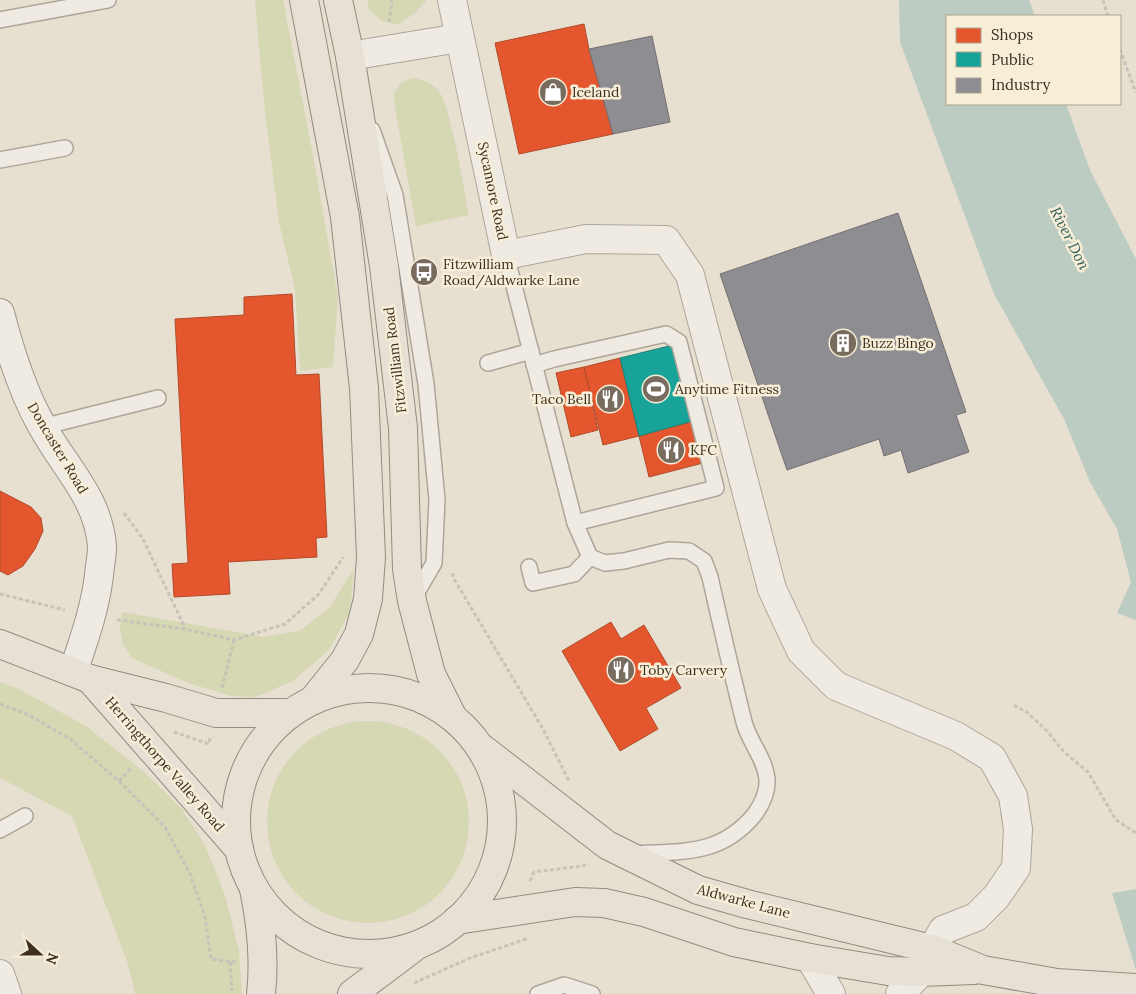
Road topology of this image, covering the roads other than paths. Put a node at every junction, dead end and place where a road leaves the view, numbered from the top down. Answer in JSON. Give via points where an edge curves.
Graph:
{"nodes":[{"id":1,"x":108,"y":0,"type":"edge"},
{"id":2,"x":304,"y":0,"type":"edge"},
{"id":3,"x":338,"y":0,"type":"edge"},
{"id":4,"x":452,"y":0,"type":"edge"},
{"id":5,"x":0,"y":20,"type":"edge"},
{"id":6,"x":459,"y":38,"type":"junction"},
{"id":7,"x":352,"y":66,"type":"junction"},
{"id":8,"x":65,"y":148,"type":"dead end"},
{"id":9,"x":0,"y":160,"type":"edge"},
{"id":10,"x":506,"y":255,"type":"junction"},
{"id":11,"x":0,"y":313,"type":"edge"},
{"id":12,"x":533,"y":358,"type":"junction"},
{"id":13,"x":488,"y":363,"type":"dead end"},
{"id":14,"x":158,"y":398,"type":"dead end"},
{"id":15,"x":42,"y":427,"type":"junction"},
{"id":16,"x":575,"y":523,"type":"junction"},
{"id":17,"x":590,"y":557,"type":"junction"},
{"id":18,"x":529,"y":567,"type":"dead end"},
{"id":19,"x":0,"y":644,"type":"edge"},
{"id":20,"x":82,"y":676,"type":"junction"},
{"id":21,"x":302,"y":707,"type":"junction"},
{"id":22,"x":452,"y":716,"type":"junction"},
{"id":23,"x":480,"y":747,"type":"junction"},
{"id":24,"x":25,"y":816,"type":"dead end"},
{"id":25,"x":0,"y":830,"type":"edge"},
{"id":26,"x":239,"y":849,"type":"junction"},
{"id":27,"x":627,"y":855,"type":"junction"},
{"id":28,"x":254,"y":888,"type":"junction"},
{"id":29,"x":457,"y":920,"type":"junction"},
{"id":30,"x":419,"y":944,"type":"junction"},
{"id":31,"x":810,"y":958,"type":"junction"},
{"id":32,"x":927,"y":961,"type":"junction"},
{"id":33,"x":0,"y":974,"type":"edge"},
{"id":34,"x":1136,"y":988,"type":"edge"},
{"id":35,"x":8,"y":994,"type":"edge"},
{"id":36,"x":261,"y":994,"type":"edge"},
{"id":37,"x":352,"y":994,"type":"edge"},
{"id":38,"x":538,"y":994,"type":"edge"},
{"id":39,"x":592,"y":994,"type":"edge"},
{"id":40,"x":831,"y":994,"type":"edge"},
{"id":41,"x":900,"y":994,"type":"edge"}],
"edges":[{"from":1,"to":5,"type":"lane"},
{"from":2,"to":21,"type":"main road","via":[[345,217],[364,388],[371,557],[368,599],[359,634],[345,660]]},
{"from":3,"to":7,"type":"main road","name":"Fitzwilliam Road"},
{"from":4,"to":6,"type":"street","name":"Sycamore Road"},
{"from":6,"to":7,"type":"street"},
{"from":6,"to":10,"type":"street","name":"Sycamore Road"},
{"from":7,"to":22,"type":"main road","name":"Fitzwilliam Road","via":[[384,266],[403,428],[407,569],[431,674]]},
{"from":8,"to":9,"type":"lane"},
{"from":10,"to":12,"type":"lane"},
{"from":10,"to":32,"type":"street","name":"Sycamore Road","via":[[586,239],[666,240],[690,275],[772,589],[801,651],[836,686],[956,736],[992,758],[1014,796],[1018,829],[1016,868],[996,897],[976,917],[943,930]]},
{"from":11,"to":15,"type":"street","name":"Doncaster Road","via":[[21,384]]},
{"from":12,"to":13,"type":"lane"},
{"from":12,"to":16,"type":"lane"},
{"from":12,"to":16,"type":"lane","via":[[554,359],[666,334],[679,342],[716,488]]},
{"from":14,"to":15,"type":"lane"},
{"from":15,"to":20,"type":"street","name":"Doncaster Road","via":[[84,489],[96,518],[102,548],[99,585]]},
{"from":16,"to":17,"type":"lane"},
{"from":17,"to":18,"type":"lane","via":[[574,574],[532,583]]},
{"from":17,"to":27,"type":"lane","via":[[605,563],[669,550],[689,551],[704,561],[745,725],[767,780],[763,802],[745,826],[722,842],[698,850]]},
{"from":19,"to":20,"type":"main road","name":"Herringthorpe Valley Road"},
{"from":20,"to":21,"type":"main road","name":"Herringthorpe Valley Road","via":[[216,713]]},
{"from":20,"to":26,"type":"main road","name":"Herringthorpe Valley Road"},
{"from":21,"to":22,"type":"main road","via":[[341,690],[370,687],[396,690],[427,700]]},
{"from":21,"to":26,"type":"main road","via":[[274,728],[252,758],[237,806]]},
{"from":22,"to":23,"type":"main road"},
{"from":23,"to":27,"type":"main road","name":"Aldwarke Lane","via":[[607,845]]},
{"from":23,"to":29,"type":"main road","via":[[496,783],[501,806],[501,838],[491,872],[478,897]]},
{"from":24,"to":25,"type":"lane"},
{"from":26,"to":28,"type":"main road"},
{"from":27,"to":32,"type":"main road","name":"Aldwarke Lane","via":[[698,890]]},
{"from":28,"to":30,"type":"main road","via":[[282,921],[306,938],[333,949],[362,954],[391,952]]},
{"from":28,"to":36,"type":"main road","via":[[263,965]]},
{"from":29,"to":30,"type":"main road"},
{"from":29,"to":31,"type":"main road","name":"Aldwarke Lane","via":[[575,902],[604,903],[644,912],[734,942]]},
{"from":30,"to":37,"type":"main road"},
{"from":31,"to":32,"type":"main road","name":"Aldwarke Lane","via":[[888,970]]},
{"from":31,"to":40,"type":"street"},
{"from":32,"to":34,"type":"main road","name":"Aldwarke Lane","via":[[1057,983]]},
{"from":32,"to":41,"type":"street"},
{"from":33,"to":35,"type":"street"},
{"from":38,"to":39,"type":"lane","via":[[564,985]]}]}
